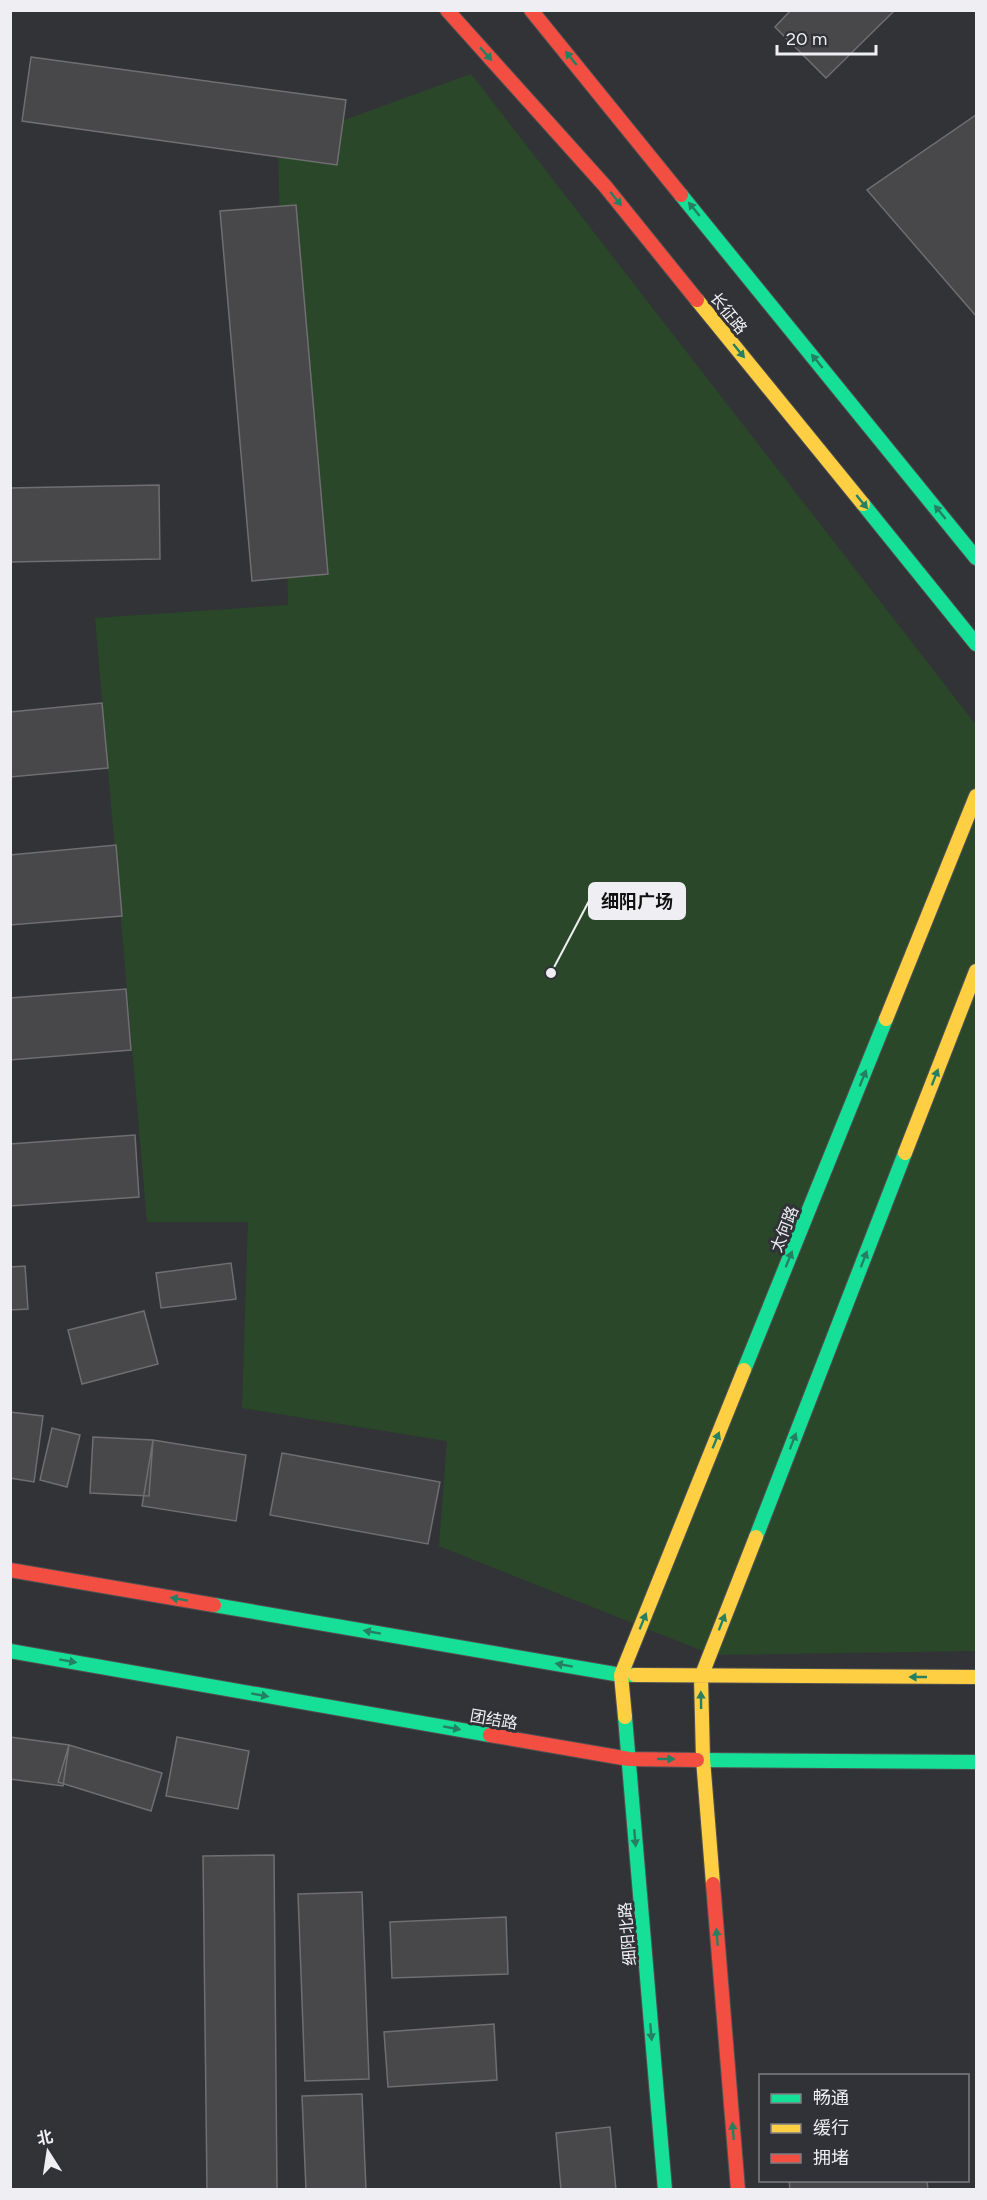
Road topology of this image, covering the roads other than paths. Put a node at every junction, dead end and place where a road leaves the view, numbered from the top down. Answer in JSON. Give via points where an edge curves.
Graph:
{"nodes":[{"id":1,"x":447,"y":10,"type":"edge"},
{"id":2,"x":531,"y":10,"type":"edge"},
{"id":3,"x":976,"y":558,"type":"edge"},
{"id":4,"x":976,"y":644,"type":"edge"},
{"id":5,"x":976,"y":796,"type":"edge"},
{"id":6,"x":976,"y":971,"type":"edge"},
{"id":7,"x":10,"y":1570,"type":"edge"},
{"id":8,"x":10,"y":1651,"type":"edge"},
{"id":9,"x":621,"y":1675,"type":"junction"},
{"id":10,"x":701,"y":1677,"type":"junction"},
{"id":11,"x":976,"y":1677,"type":"edge"},
{"id":12,"x":628,"y":1759,"type":"junction"},
{"id":13,"x":703,"y":1759,"type":"junction"},
{"id":14,"x":976,"y":1762,"type":"edge"},
{"id":15,"x":665,"y":2190,"type":"edge"},
{"id":16,"x":738,"y":2190,"type":"edge"}],
"edges":[{"from":1,"to":4,"type":"main road","name":"长征路","one_way":true,"via":[[605,186]]},
{"from":3,"to":2,"type":"main road","one_way":true},
{"from":9,"to":5,"type":"main road","name":"太何路","one_way":true},
{"from":10,"to":6,"type":"main road","one_way":true},
{"from":9,"to":7,"type":"main road","one_way":true},
{"from":8,"to":12,"type":"main road","name":"团结路","one_way":true},
{"from":9,"to":10,"type":"main road"},
{"from":9,"to":12,"type":"main road","name":"细阳北路"},
{"from":11,"to":10,"type":"main road","one_way":true},
{"from":13,"to":10,"type":"main road","one_way":true},
{"from":12,"to":13,"type":"main road","name":"团结路","one_way":true},
{"from":12,"to":15,"type":"main road","name":"细阳北路","one_way":true},
{"from":13,"to":14,"type":"main road","name":"团结路"},
{"from":16,"to":13,"type":"main road","one_way":true}]}
